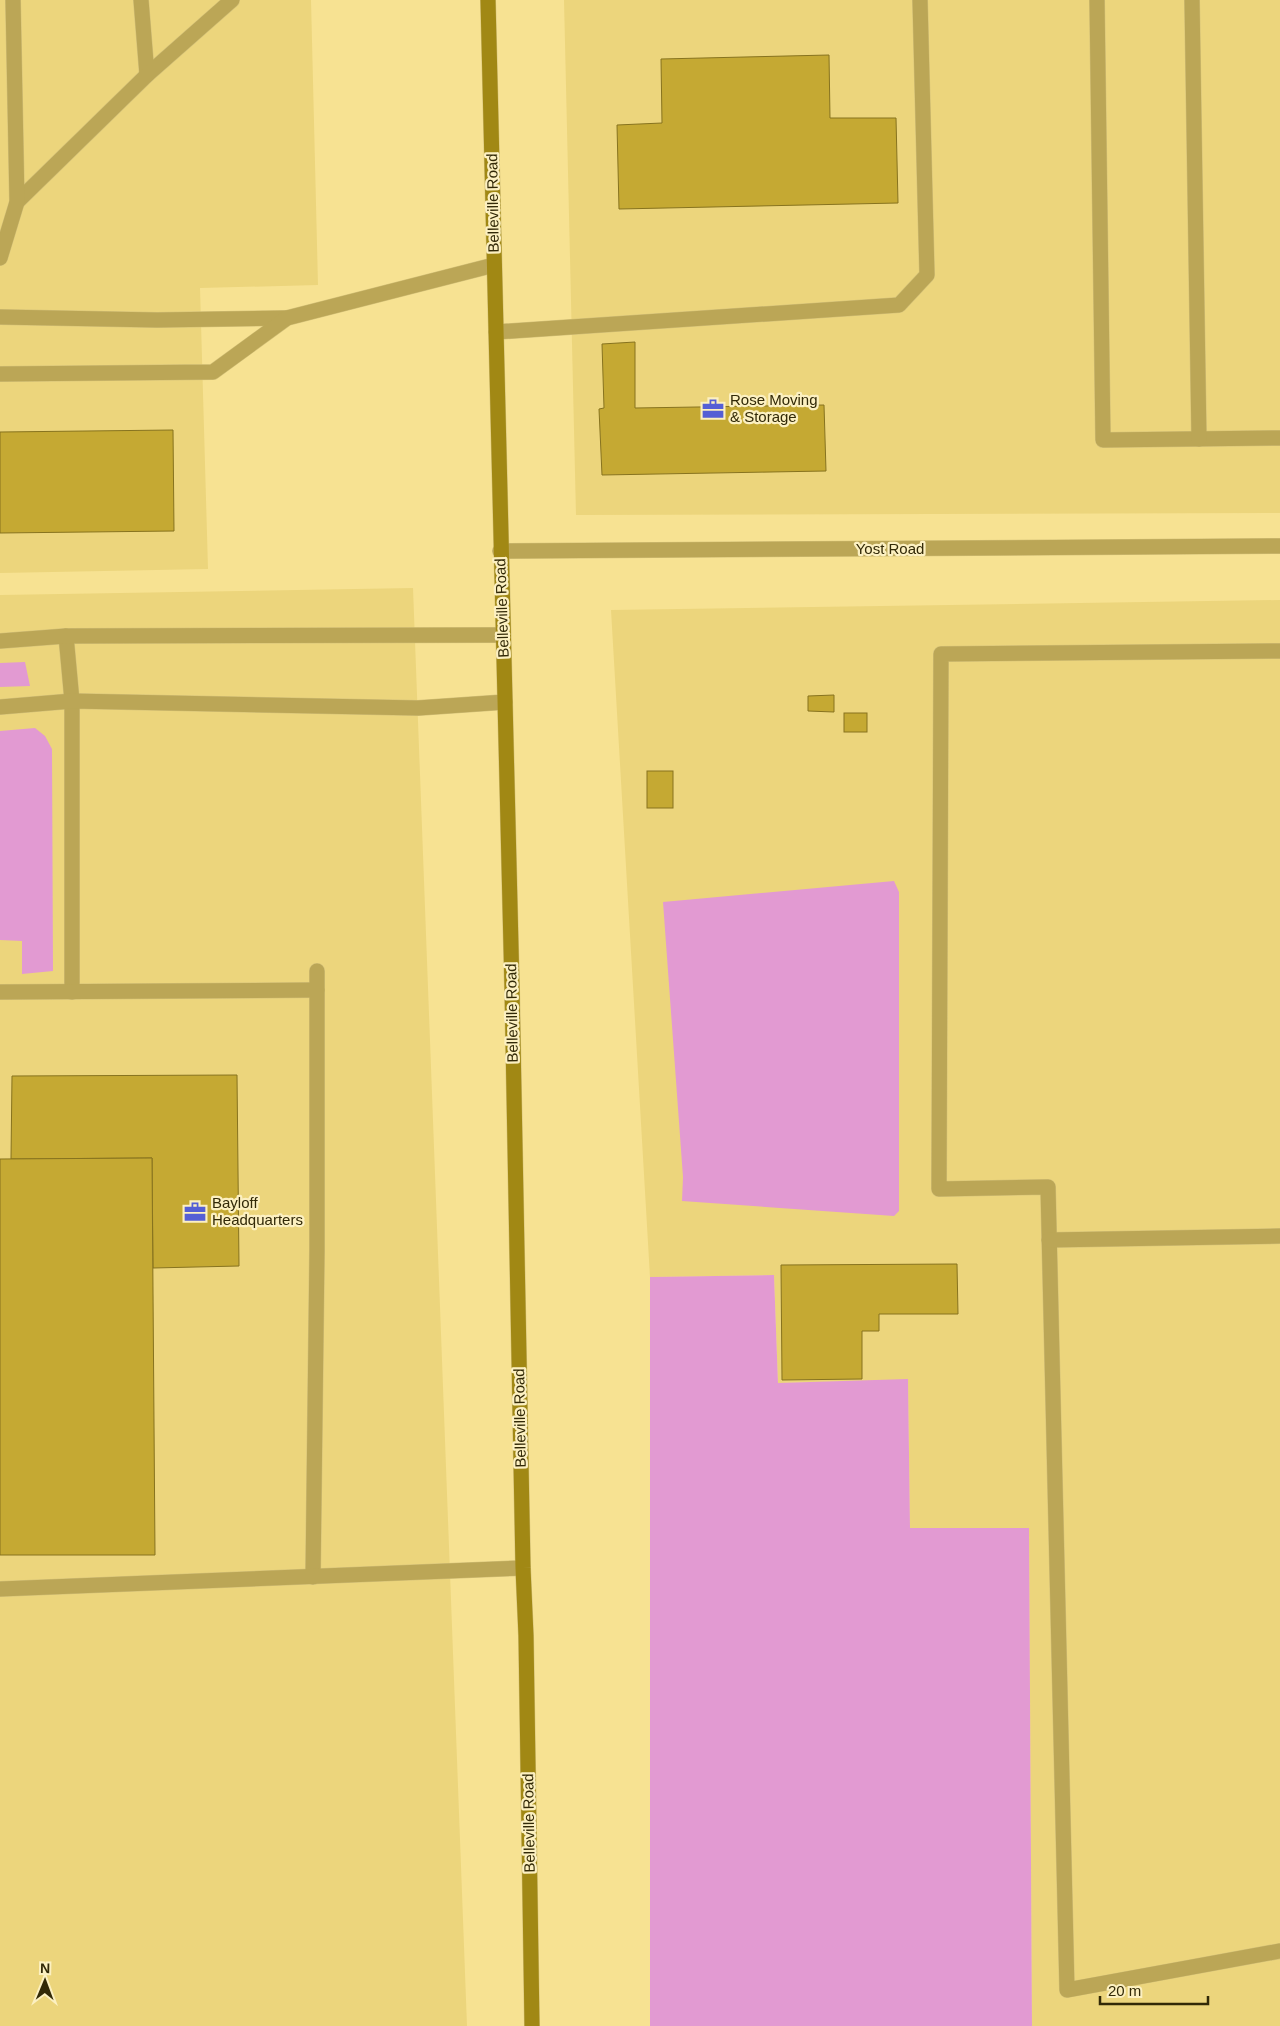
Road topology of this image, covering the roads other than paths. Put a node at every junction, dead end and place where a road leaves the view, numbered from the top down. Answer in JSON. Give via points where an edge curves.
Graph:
{"nodes":[{"id":1,"x":13,"y":0,"type":"edge"},
{"id":2,"x":141,"y":0,"type":"edge"},
{"id":3,"x":232,"y":0,"type":"edge"},
{"id":4,"x":488,"y":0,"type":"edge"},
{"id":5,"x":920,"y":0,"type":"edge"},
{"id":6,"x":1096,"y":0,"type":"edge"},
{"id":7,"x":1192,"y":0,"type":"edge"},
{"id":8,"x":147,"y":76,"type":"junction"},
{"id":9,"x":17,"y":202,"type":"junction"},
{"id":10,"x":0,"y":258,"type":"edge"},
{"id":11,"x":494,"y":265,"type":"junction"},
{"id":12,"x":0,"y":316,"type":"edge"},
{"id":13,"x":287,"y":318,"type":"junction"},
{"id":14,"x":496,"y":332,"type":"junction"},
{"id":15,"x":0,"y":374,"type":"edge"},
{"id":16,"x":1280,"y":438,"type":"edge"},
{"id":17,"x":1199,"y":439,"type":"junction"},
{"id":18,"x":1280,"y":546,"type":"edge"},
{"id":19,"x":500,"y":551,"type":"junction"},
{"id":20,"x":503,"y":635,"type":"junction"},
{"id":21,"x":66,"y":636,"type":"junction"},
{"id":22,"x":0,"y":641,"type":"edge"},
{"id":23,"x":1280,"y":651,"type":"edge"},
{"id":24,"x":72,"y":701,"type":"junction"},
{"id":25,"x":505,"y":702,"type":"junction"},
{"id":26,"x":0,"y":707,"type":"edge"},
{"id":27,"x":316,"y":971,"type":"dead end"},
{"id":28,"x":317,"y":990,"type":"junction"},
{"id":29,"x":0,"y":992,"type":"edge"},
{"id":30,"x":72,"y":992,"type":"junction"},
{"id":31,"x":1280,"y":1236,"type":"edge"},
{"id":32,"x":1049,"y":1240,"type":"junction"},
{"id":33,"x":523,"y":1568,"type":"junction"},
{"id":34,"x":313,"y":1577,"type":"junction"},
{"id":35,"x":0,"y":1589,"type":"edge"},
{"id":36,"x":1280,"y":1951,"type":"edge"},
{"id":37,"x":532,"y":2026,"type":"edge"}],
"edges":[{"from":1,"to":9,"type":"street"},
{"from":2,"to":8,"type":"street"},
{"from":3,"to":8,"type":"street"},
{"from":4,"to":11,"type":"main road","name":"Belleville Road"},
{"from":5,"to":14,"type":"street","via":[[926,275],[899,305]]},
{"from":6,"to":17,"type":"street","via":[[1103,440]]},
{"from":7,"to":17,"type":"street"},
{"from":8,"to":9,"type":"street"},
{"from":9,"to":10,"type":"street"},
{"from":11,"to":13,"type":"street"},
{"from":11,"to":14,"type":"main road","name":"Belleville Road"},
{"from":12,"to":13,"type":"street","via":[[157,320]]},
{"from":13,"to":15,"type":"street","via":[[213,372]]},
{"from":14,"to":19,"type":"main road","name":"Belleville Road"},
{"from":16,"to":17,"type":"street"},
{"from":18,"to":19,"type":"street","name":"Yost Road"},
{"from":19,"to":20,"type":"main road","name":"Belleville Road"},
{"from":20,"to":21,"type":"street"},
{"from":20,"to":25,"type":"main road","name":"Belleville Road"},
{"from":21,"to":22,"type":"street"},
{"from":21,"to":24,"type":"street"},
{"from":23,"to":32,"type":"street","via":[[941,654],[939,1188],[1048,1187]]},
{"from":24,"to":25,"type":"street","via":[[418,708]]},
{"from":24,"to":26,"type":"street"},
{"from":24,"to":30,"type":"street"},
{"from":25,"to":33,"type":"main road","name":"Belleville Road"},
{"from":27,"to":28,"type":"street"},
{"from":28,"to":30,"type":"street"},
{"from":28,"to":34,"type":"street"},
{"from":29,"to":30,"type":"street"},
{"from":31,"to":32,"type":"street"},
{"from":32,"to":36,"type":"street","via":[[1067,1990]]},
{"from":33,"to":34,"type":"street"},
{"from":33,"to":37,"type":"main road","name":"Belleville Road"},
{"from":34,"to":35,"type":"street"}]}
